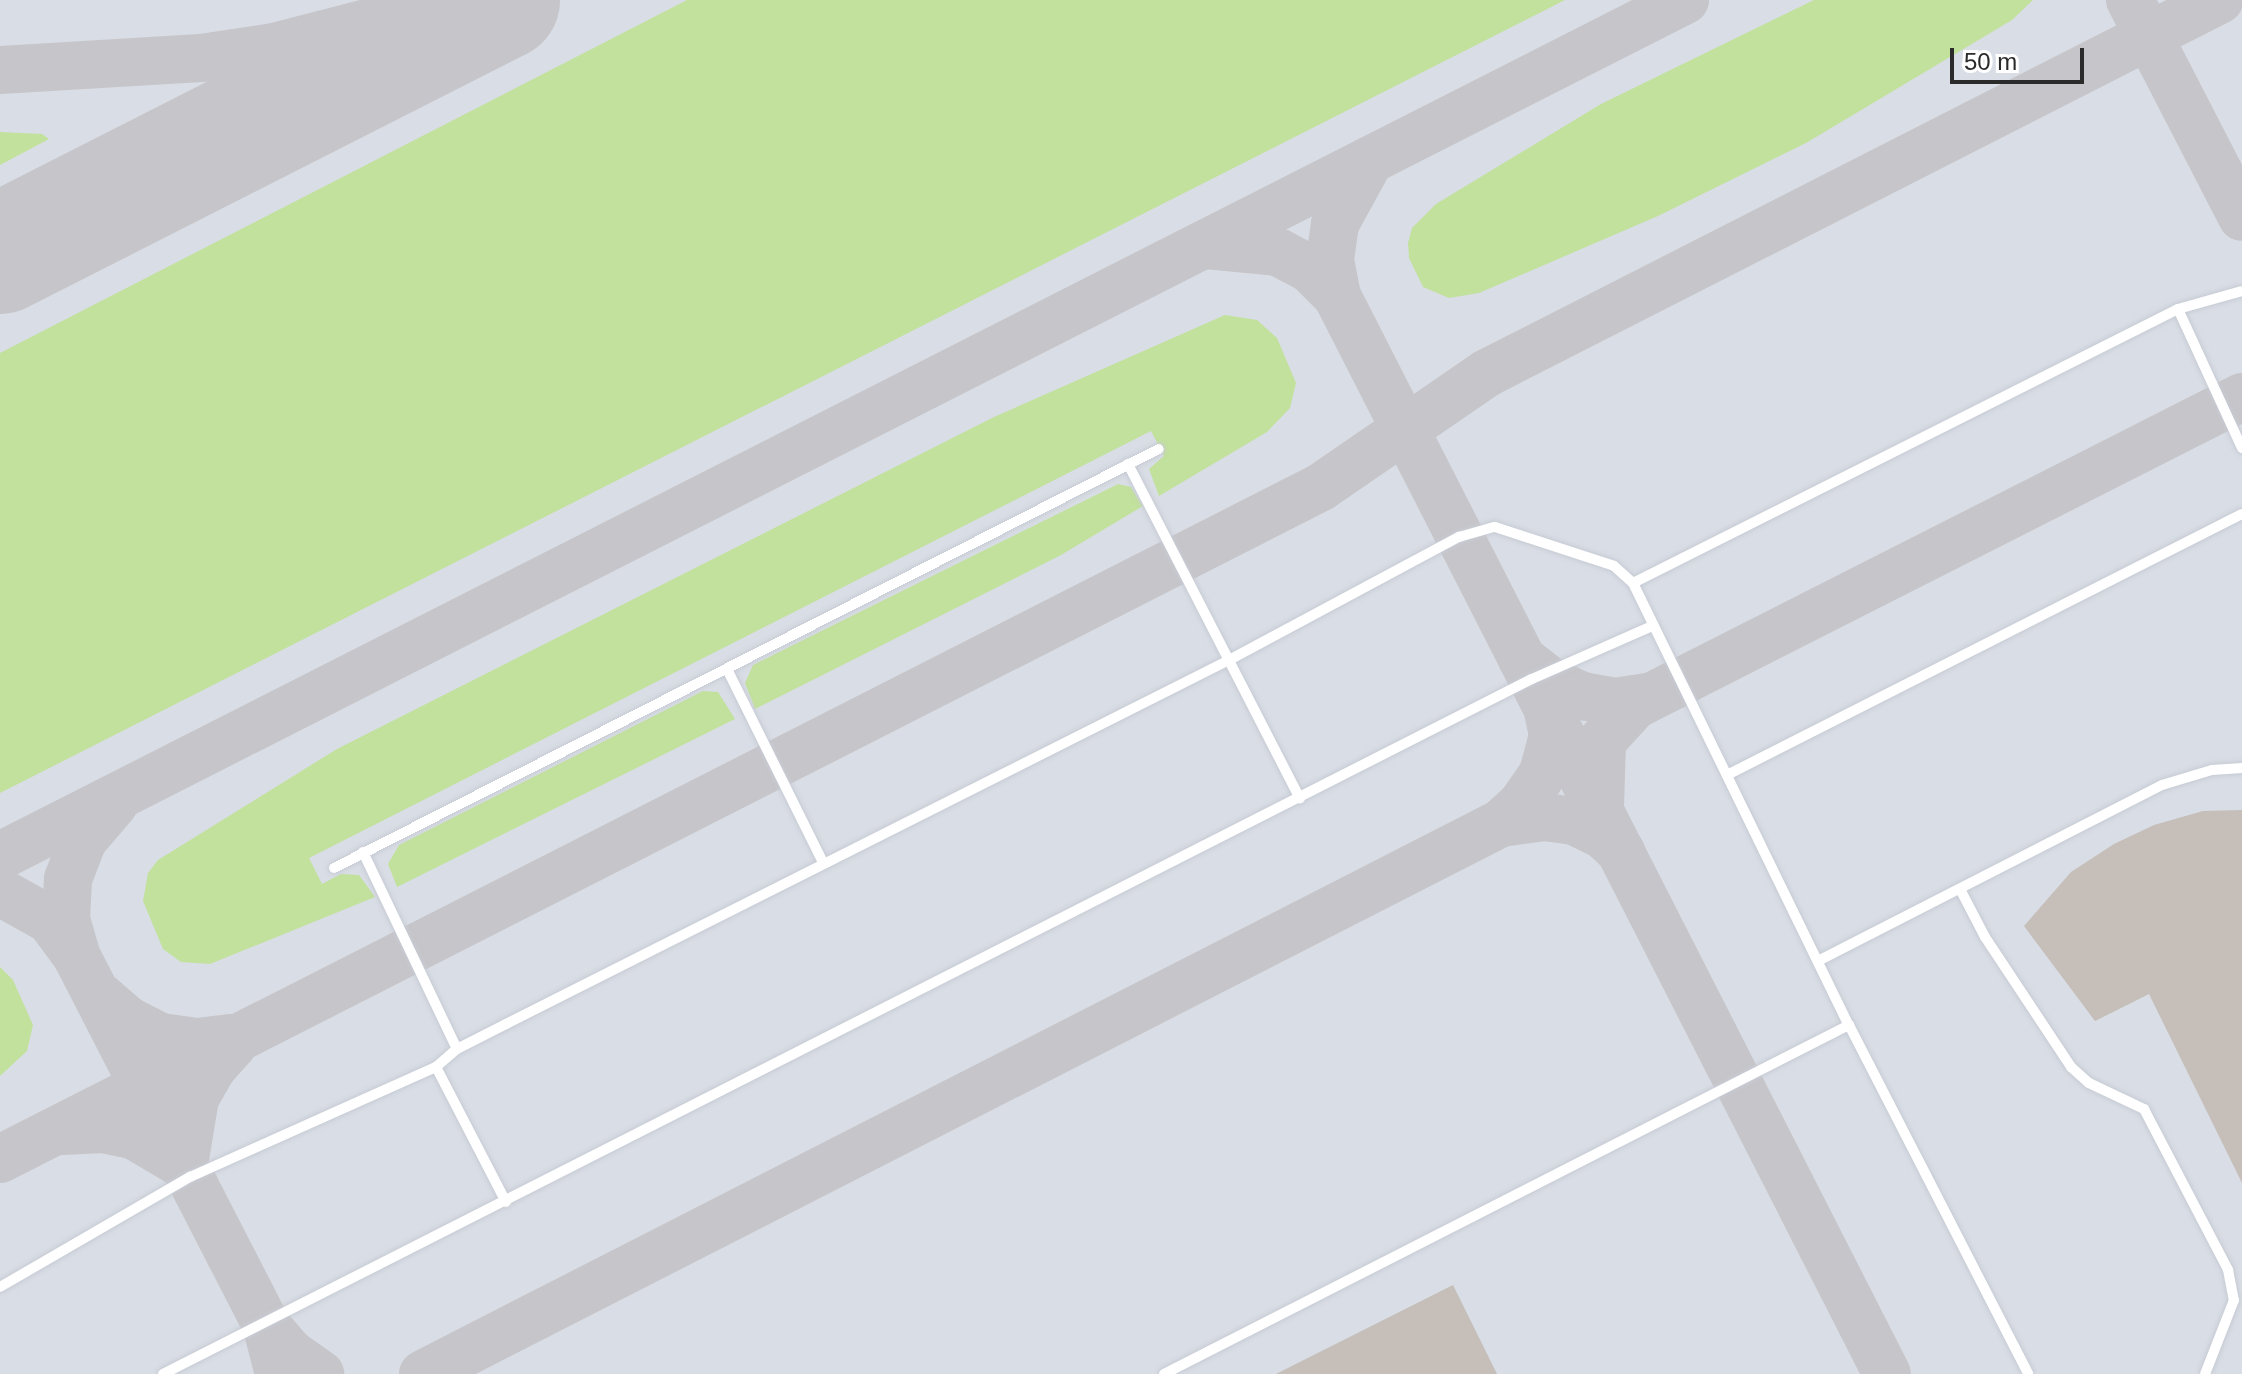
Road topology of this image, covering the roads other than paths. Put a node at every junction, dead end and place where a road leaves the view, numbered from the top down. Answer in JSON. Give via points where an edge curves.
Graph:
{"nodes":[{"id":1,"x":2242,"y":291,"type":"edge"},
{"id":2,"x":2178,"y":309,"type":"junction"},
{"id":3,"x":2242,"y":448,"type":"edge"},
{"id":4,"x":1159,"y":449,"type":"dead end"},
{"id":5,"x":1128,"y":464,"type":"junction"},
{"id":6,"x":2242,"y":514,"type":"edge"},
{"id":7,"x":1633,"y":583,"type":"junction"},
{"id":8,"x":1652,"y":626,"type":"junction"},
{"id":9,"x":1231,"y":659,"type":"junction"},
{"id":10,"x":727,"y":669,"type":"junction"},
{"id":11,"x":2242,"y":768,"type":"edge"},
{"id":12,"x":1729,"y":774,"type":"junction"},
{"id":13,"x":1300,"y":798,"type":"junction"},
{"id":14,"x":363,"y":852,"type":"junction"},
{"id":15,"x":823,"y":862,"type":"junction"},
{"id":16,"x":334,"y":868,"type":"dead end"},
{"id":17,"x":1960,"y":889,"type":"junction"},
{"id":18,"x":1818,"y":961,"type":"junction"},
{"id":19,"x":1849,"y":1025,"type":"junction"},
{"id":20,"x":457,"y":1049,"type":"junction"},
{"id":21,"x":436,"y":1067,"type":"junction"},
{"id":22,"x":506,"y":1202,"type":"junction"},
{"id":23,"x":0,"y":1287,"type":"edge"},
{"id":24,"x":163,"y":1374,"type":"edge"},
{"id":25,"x":1164,"y":1374,"type":"edge"},
{"id":26,"x":2028,"y":1374,"type":"edge"},
{"id":27,"x":2205,"y":1374,"type":"edge"}],
"edges":[{"from":1,"to":2,"type":"lane"},
{"from":2,"to":3,"type":"lane"},
{"from":2,"to":7,"type":"lane"},
{"from":4,"to":5,"type":"lane"},
{"from":5,"to":9,"type":"lane"},
{"from":5,"to":10,"type":"lane"},
{"from":6,"to":12,"type":"lane"},
{"from":7,"to":8,"type":"lane"},
{"from":7,"to":9,"type":"lane","via":[[1614,566],[1509,530],[1484,527]]},
{"from":8,"to":12,"type":"lane"},
{"from":8,"to":13,"type":"lane","via":[[1532,679]]},
{"from":9,"to":13,"type":"lane"},
{"from":9,"to":15,"type":"lane"},
{"from":10,"to":14,"type":"lane"},
{"from":10,"to":15,"type":"lane"},
{"from":11,"to":17,"type":"lane","via":[[2212,770],[2162,785]]},
{"from":12,"to":18,"type":"lane"},
{"from":13,"to":22,"type":"lane"},
{"from":14,"to":16,"type":"lane"},
{"from":14,"to":20,"type":"lane"},
{"from":15,"to":20,"type":"lane"},
{"from":17,"to":18,"type":"lane"},
{"from":17,"to":27,"type":"lane","via":[[1985,937],[2071,1067],[2089,1083],[2144,1109],[2228,1270],[2234,1300]]},
{"from":18,"to":19,"type":"lane"},
{"from":19,"to":25,"type":"lane"},
{"from":19,"to":26,"type":"lane"},
{"from":20,"to":21,"type":"lane"},
{"from":21,"to":22,"type":"lane"},
{"from":21,"to":23,"type":"lane","via":[[190,1177]]},
{"from":22,"to":24,"type":"lane"}]}
